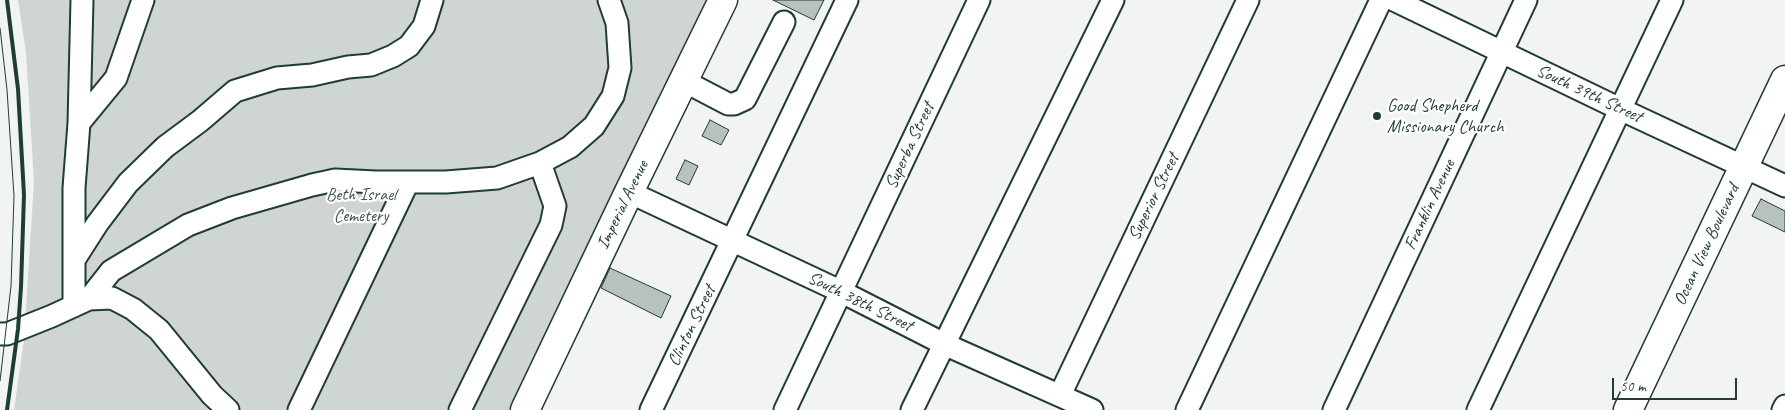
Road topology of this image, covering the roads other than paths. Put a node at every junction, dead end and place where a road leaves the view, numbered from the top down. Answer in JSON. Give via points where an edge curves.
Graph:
{"nodes":[{"id":1,"x":82,"y":0,"type":"edge"},
{"id":2,"x":143,"y":0,"type":"edge"},
{"id":3,"x":432,"y":0,"type":"edge"},
{"id":4,"x":609,"y":0,"type":"edge"},
{"id":5,"x":723,"y":0,"type":"edge"},
{"id":6,"x":847,"y":0,"type":"edge"},
{"id":7,"x":979,"y":0,"type":"edge"},
{"id":8,"x":1113,"y":0,"type":"edge"},
{"id":9,"x":1248,"y":0,"type":"edge"},
{"id":10,"x":1381,"y":0,"type":"edge"},
{"id":11,"x":1394,"y":0,"type":"edge"},
{"id":12,"x":1526,"y":0,"type":"edge"},
{"id":13,"x":1672,"y":0,"type":"edge"},
{"id":14,"x":784,"y":22,"type":"dead end"},
{"id":15,"x":1501,"y":52,"type":"junction"},
{"id":16,"x":1785,"y":80,"type":"edge"},
{"id":17,"x":684,"y":82,"type":"junction"},
{"id":18,"x":1620,"y":109,"type":"junction"},
{"id":19,"x":79,"y":123,"type":"junction"},
{"id":20,"x":540,"y":163,"type":"junction"},
{"id":21,"x":1743,"y":167,"type":"junction"},
{"id":22,"x":408,"y":182,"type":"junction"},
{"id":23,"x":1785,"y":186,"type":"edge"},
{"id":24,"x":629,"y":192,"type":"junction"},
{"id":25,"x":733,"y":241,"type":"junction"},
{"id":26,"x":74,"y":260,"type":"junction"},
{"id":27,"x":842,"y":292,"type":"junction"},
{"id":28,"x":81,"y":302,"type":"junction"},
{"id":29,"x":0,"y":334,"type":"edge"},
{"id":30,"x":944,"y":344,"type":"junction"},
{"id":31,"x":1060,"y":394,"type":"junction"},
{"id":32,"x":1785,"y":406,"type":"edge"},
{"id":33,"x":228,"y":410,"type":"edge"},
{"id":34,"x":299,"y":410,"type":"edge"},
{"id":35,"x":460,"y":410,"type":"edge"},
{"id":36,"x":525,"y":410,"type":"edge"},
{"id":37,"x":652,"y":410,"type":"edge"},
{"id":38,"x":785,"y":410,"type":"edge"},
{"id":39,"x":912,"y":410,"type":"edge"},
{"id":40,"x":1092,"y":410,"type":"edge"},
{"id":41,"x":1187,"y":410,"type":"edge"},
{"id":42,"x":1334,"y":410,"type":"edge"},
{"id":43,"x":1478,"y":410,"type":"edge"},
{"id":44,"x":1628,"y":410,"type":"edge"},
{"id":45,"x":1783,"y":410,"type":"edge"}],
"edges":[{"from":1,"to":19,"type":"street"},
{"from":2,"to":19,"type":"street","via":[[116,78]]},
{"from":3,"to":26,"type":"street","via":[[424,26],[409,46],[393,56],[371,65],[277,78],[235,91],[165,147],[128,183]]},
{"from":4,"to":20,"type":"street","via":[[617,23],[620,68],[613,96],[594,126],[570,147]]},
{"from":5,"to":17,"type":"main road","name":"Imperial Avenue"},
{"from":6,"to":25,"type":"street","name":"Clinton Street"},
{"from":7,"to":27,"type":"street","name":"Superba Street"},
{"from":8,"to":30,"type":"street"},
{"from":9,"to":31,"type":"street","name":"Superior Street"},
{"from":10,"to":41,"type":"street"},
{"from":11,"to":15,"type":"street","name":"South 39th Street"},
{"from":12,"to":15,"type":"street","name":"Franklin Avenue"},
{"from":13,"to":18,"type":"street"},
{"from":14,"to":17,"type":"street","via":[[744,99],[728,104]]},
{"from":15,"to":18,"type":"street","name":"South 39th Street"},
{"from":15,"to":42,"type":"street","name":"Franklin Avenue"},
{"from":16,"to":21,"type":"main road","name":"Ocean View Boulevard"},
{"from":17,"to":24,"type":"main road","name":"Imperial Avenue"},
{"from":18,"to":21,"type":"street","name":"South 39th Street"},
{"from":18,"to":43,"type":"street"},
{"from":19,"to":26,"type":"street","via":[[74,188]]},
{"from":20,"to":22,"type":"street","via":[[497,178]]},
{"from":20,"to":35,"type":"street","via":[[555,206],[550,225]]},
{"from":21,"to":23,"type":"street","name":"South 39th Street"},
{"from":21,"to":44,"type":"main road","name":"Ocean View Boulevard"},
{"from":22,"to":28,"type":"street","via":[[335,180],[232,208],[188,225],[111,271]]},
{"from":22,"to":34,"type":"street"},
{"from":24,"to":25,"type":"street","name":"South 38th Street"},
{"from":24,"to":36,"type":"main road","name":"Imperial Avenue"},
{"from":25,"to":27,"type":"street","name":"South 38th Street"},
{"from":25,"to":37,"type":"street","name":"Clinton Street"},
{"from":26,"to":28,"type":"street"},
{"from":27,"to":30,"type":"street","name":"South 38th Street"},
{"from":27,"to":38,"type":"street","name":"Superba Street"},
{"from":28,"to":29,"type":"street","via":[[35,323]]},
{"from":28,"to":33,"type":"street","via":[[112,298],[133,309],[159,330]]},
{"from":30,"to":31,"type":"street","name":"South 38th Street"},
{"from":30,"to":39,"type":"street"},
{"from":31,"to":40,"type":"street","name":"South 38th Street"},
{"from":32,"to":45,"type":"street"}]}
